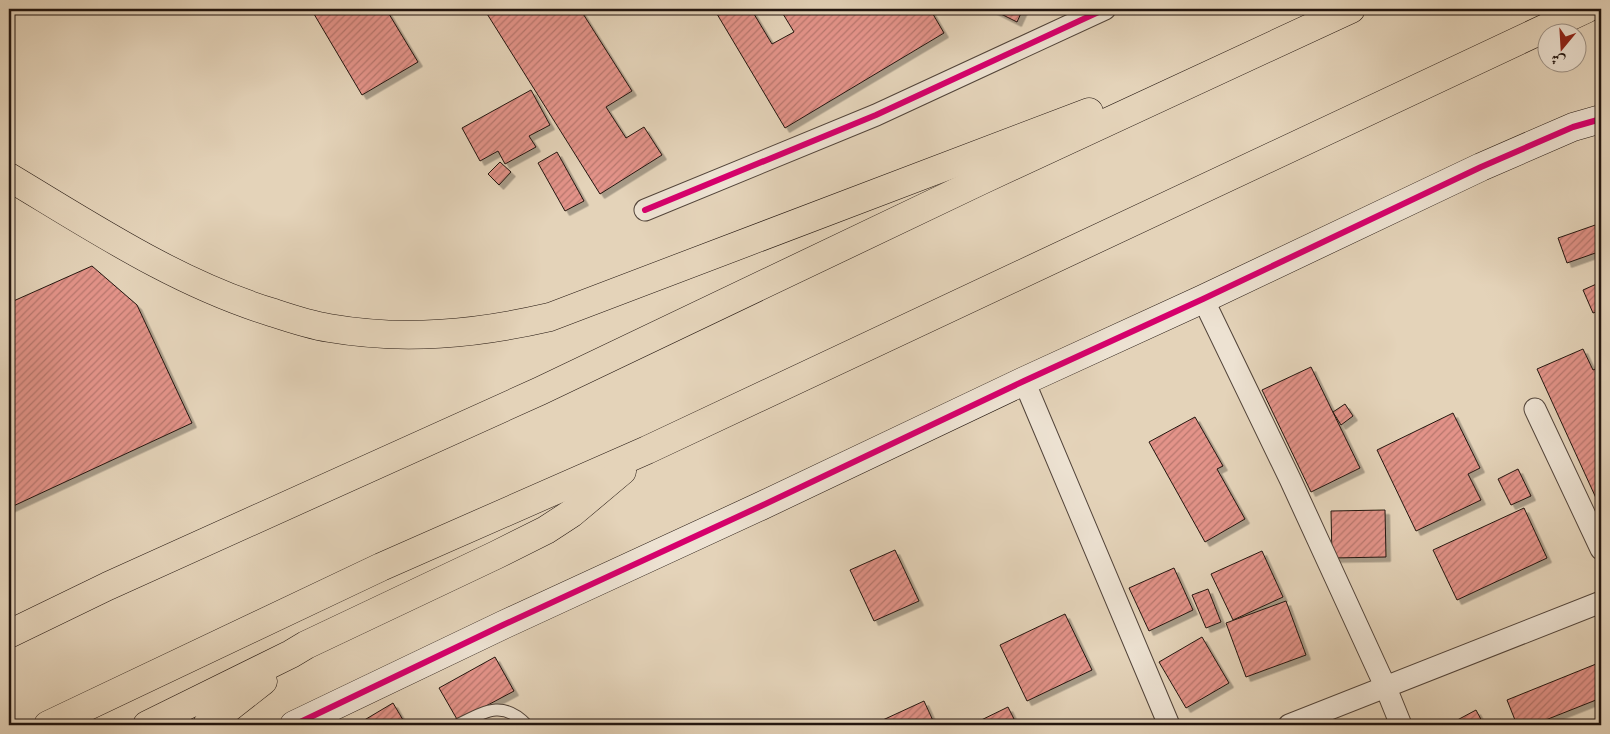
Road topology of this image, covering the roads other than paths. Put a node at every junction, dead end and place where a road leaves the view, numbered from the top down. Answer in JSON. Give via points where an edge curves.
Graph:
{"nodes":[{"id":1,"x":1105,"y":9,"type":"edge"},
{"id":2,"x":1351,"y":9,"type":"edge"},
{"id":3,"x":1586,"y":9,"type":"edge"},
{"id":4,"x":1316,"y":25,"type":"junction"},
{"id":5,"x":1601,"y":119,"type":"edge"},
{"id":6,"x":9,"y":177,"type":"edge"},
{"id":7,"x":645,"y":210,"type":"dead end"},
{"id":8,"x":1203,"y":299,"type":"junction"},
{"id":9,"x":1024,"y":381,"type":"junction"},
{"id":10,"x":1535,"y":409,"type":"dead end"},
{"id":11,"x":647,"y":450,"type":"junction"},
{"id":12,"x":1601,"y":549,"type":"edge"},
{"id":13,"x":1601,"y":602,"type":"edge"},
{"id":14,"x":9,"y":634,"type":"edge"},
{"id":15,"x":306,"y":645,"type":"junction"},
{"id":16,"x":1386,"y":688,"type":"junction"},
{"id":17,"x":48,"y":725,"type":"edge"},
{"id":18,"x":147,"y":725,"type":"edge"},
{"id":19,"x":208,"y":725,"type":"edge"},
{"id":20,"x":294,"y":725,"type":"edge"},
{"id":21,"x":457,"y":725,"type":"edge"},
{"id":22,"x":527,"y":725,"type":"edge"},
{"id":23,"x":1169,"y":725,"type":"edge"},
{"id":24,"x":1289,"y":725,"type":"edge"},
{"id":25,"x":1401,"y":725,"type":"edge"}],
"edges":[{"from":1,"to":7,"type":"street","via":[[876,115]]},
{"from":2,"to":4,"type":"highway"},
{"from":3,"to":11,"type":"highway"},
{"from":4,"to":6,"type":"highway","via":[[550,317],[463,333],[400,334],[328,328],[251,306],[167,270]]},
{"from":4,"to":14,"type":"highway","via":[[540,390]]},
{"from":5,"to":8,"type":"street","via":[[1573,127],[1481,167]]},
{"from":8,"to":9,"type":"street"},
{"from":8,"to":16,"type":"street"},
{"from":9,"to":20,"type":"street"},
{"from":9,"to":23,"type":"street"},
{"from":10,"to":12,"type":"street"},
{"from":11,"to":15,"type":"highway","via":[[572,513],[546,530]]},
{"from":11,"to":17,"type":"highway","via":[[381,567]]},
{"from":13,"to":16,"type":"street"},
{"from":15,"to":18,"type":"highway"},
{"from":15,"to":19,"type":"highway"},
{"from":16,"to":24,"type":"street"},
{"from":16,"to":25,"type":"street"},
{"from":21,"to":22,"type":"lane","via":[[488,711],[506,710]]}]}
